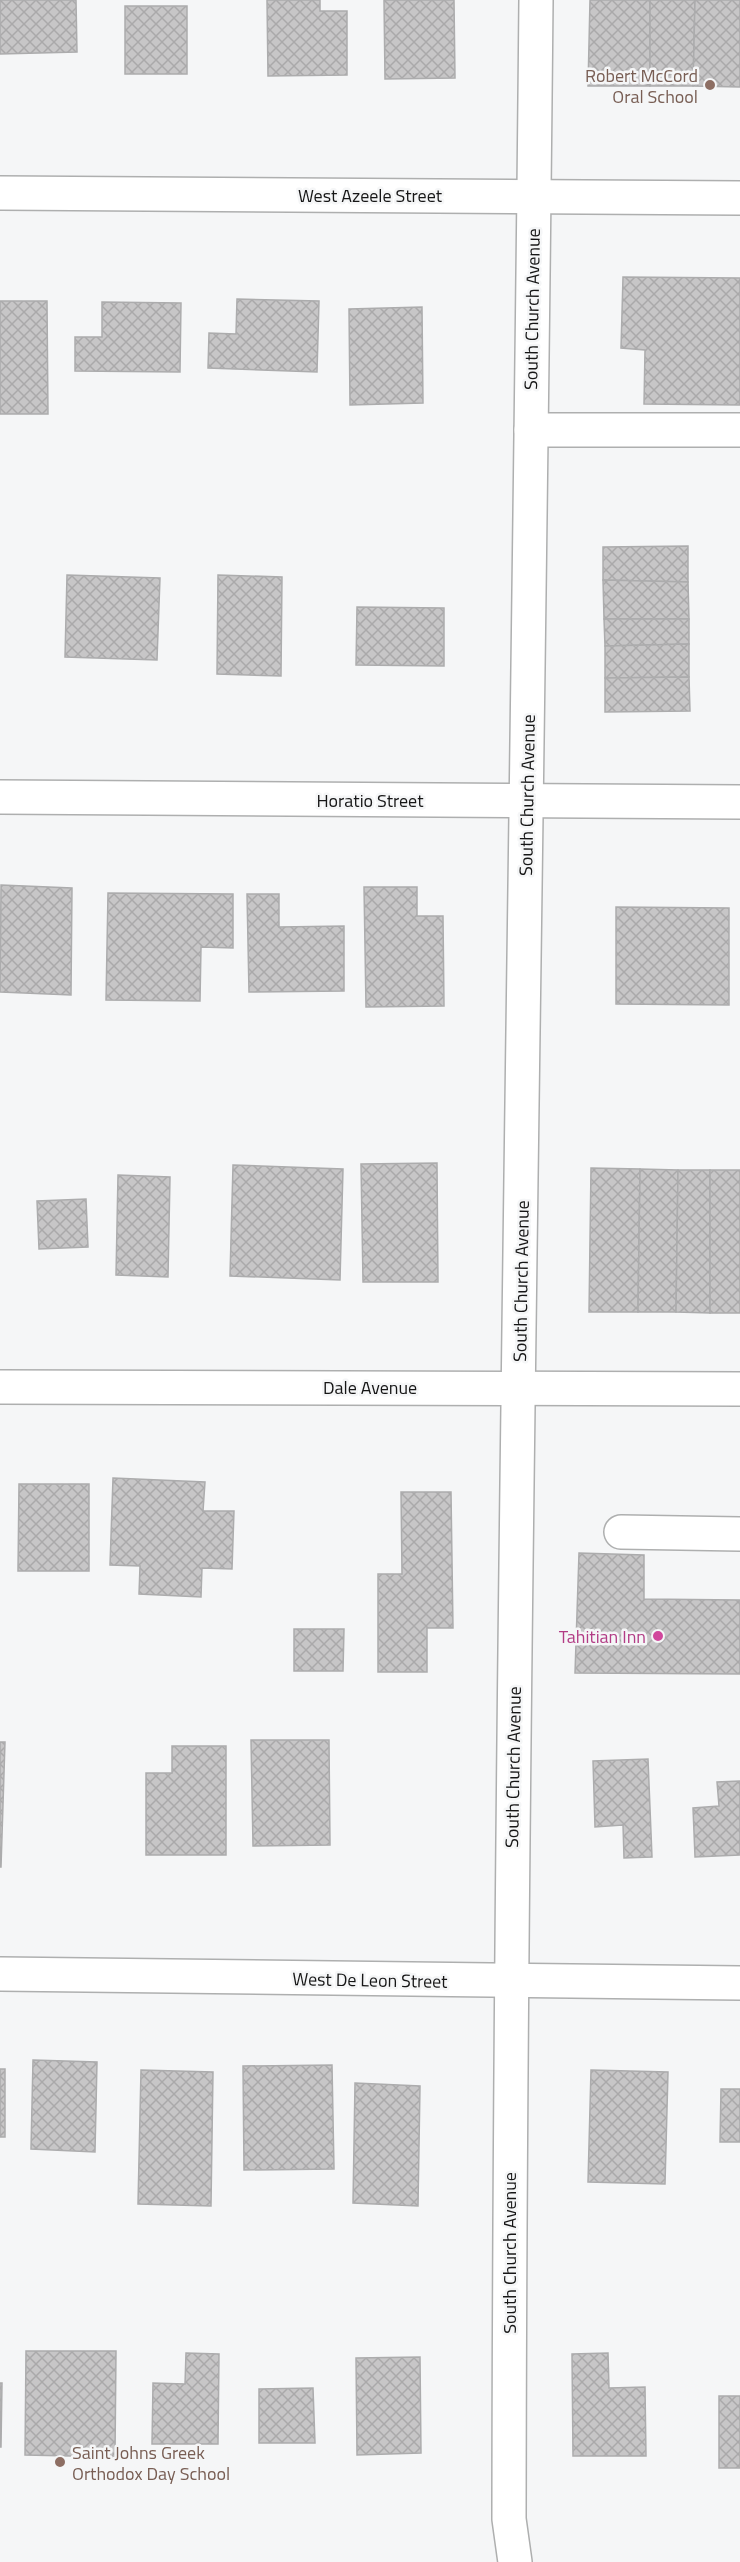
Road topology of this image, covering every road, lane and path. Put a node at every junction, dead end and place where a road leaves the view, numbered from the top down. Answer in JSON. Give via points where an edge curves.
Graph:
{"nodes":[{"id":1,"x":536,"y":0,"type":"edge"},
{"id":2,"x":0,"y":193,"type":"edge"},
{"id":3,"x":534,"y":197,"type":"junction"},
{"id":4,"x":740,"y":198,"type":"edge"},
{"id":5,"x":531,"y":430,"type":"junction"},
{"id":6,"x":740,"y":430,"type":"edge"},
{"id":7,"x":0,"y":797,"type":"edge"},
{"id":8,"x":527,"y":801,"type":"junction"},
{"id":9,"x":740,"y":802,"type":"edge"},
{"id":10,"x":0,"y":1387,"type":"edge"},
{"id":11,"x":520,"y":1388,"type":"junction"},
{"id":12,"x":740,"y":1389,"type":"edge"},
{"id":13,"x":621,"y":1532,"type":"dead end"},
{"id":14,"x":740,"y":1533,"type":"edge"},
{"id":15,"x":0,"y":1974,"type":"edge"},
{"id":16,"x":509,"y":1982,"type":"junction"},
{"id":17,"x":740,"y":1983,"type":"edge"},
{"id":18,"x":516,"y":2562,"type":"edge"}],
"edges":[{"from":1,"to":3,"type":"street","name":"South Church Avenue"},
{"from":2,"to":3,"type":"street","name":"West Azeele Street"},
{"from":3,"to":4,"type":"street","name":"West Azeele Street"},
{"from":3,"to":5,"type":"street","name":"South Church Avenue"},
{"from":5,"to":6,"type":"street"},
{"from":5,"to":8,"type":"street","name":"South Church Avenue"},
{"from":7,"to":8,"type":"street","name":"Horatio Street"},
{"from":8,"to":9,"type":"street","name":"Horatio Street"},
{"from":8,"to":11,"type":"street","name":"South Church Avenue"},
{"from":10,"to":11,"type":"street","name":"Dale Avenue"},
{"from":11,"to":12,"type":"street","name":"Dale Avenue"},
{"from":11,"to":16,"type":"street","name":"South Church Avenue"},
{"from":13,"to":14,"type":"street"},
{"from":15,"to":16,"type":"street","name":"West De Leon Street"},
{"from":16,"to":17,"type":"street","name":"West De Leon Street"},
{"from":16,"to":18,"type":"street","name":"South Church Avenue","via":[[509,2518]]}]}
